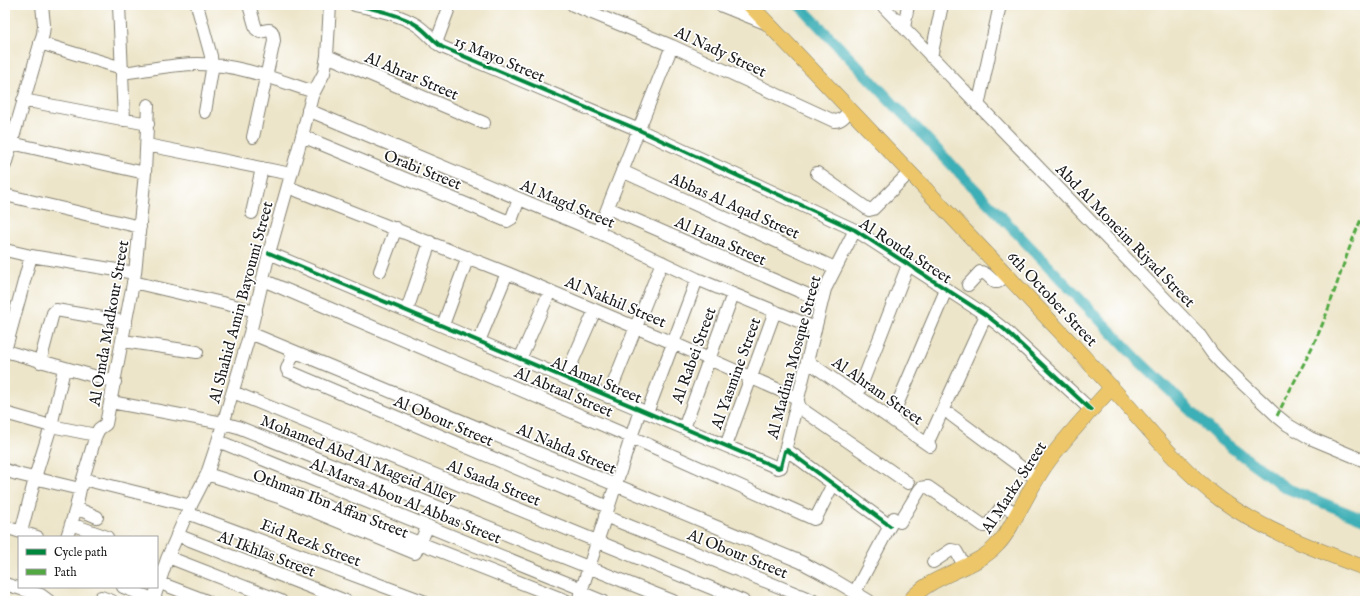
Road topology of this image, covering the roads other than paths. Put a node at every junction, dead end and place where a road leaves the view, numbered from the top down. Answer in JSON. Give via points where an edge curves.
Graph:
{"nodes":[{"id":1,"x":42,"y":5,"type":"edge"},
{"id":2,"x":119,"y":5,"type":"edge"},
{"id":3,"x":197,"y":5,"type":"edge"},
{"id":4,"x":249,"y":5,"type":"edge"},
{"id":5,"x":330,"y":5,"type":"edge"},
{"id":6,"x":450,"y":5,"type":"edge"},
{"id":7,"x":573,"y":5,"type":"edge"},
{"id":8,"x":720,"y":5,"type":"edge"},
{"id":9,"x":750,"y":5,"type":"edge"},
{"id":10,"x":882,"y":5,"type":"edge"},
{"id":11,"x":908,"y":5,"type":"edge"},
{"id":12,"x":942,"y":5,"type":"edge"},
{"id":13,"x":1000,"y":5,"type":"edge"},
{"id":14,"x":362,"y":6,"type":"edge"},
{"id":15,"x":768,"y":24,"type":"junction"},
{"id":16,"x":904,"y":28,"type":"junction"},
{"id":17,"x":40,"y":44,"type":"junction"},
{"id":18,"x":436,"y":44,"type":"junction"},
{"id":19,"x":672,"y":46,"type":"junction"},
{"id":20,"x":327,"y":56,"type":"junction"},
{"id":21,"x":931,"y":57,"type":"junction"},
{"id":22,"x":212,"y":65,"type":"junction"},
{"id":23,"x":122,"y":71,"type":"junction"},
{"id":24,"x":266,"y":77,"type":"junction"},
{"id":25,"x":314,"y":92,"type":"junction"},
{"id":26,"x":23,"y":100,"type":"junction"},
{"id":27,"x":148,"y":105,"type":"dead end"},
{"id":28,"x":978,"y":106,"type":"junction"},
{"id":29,"x":850,"y":109,"type":"junction"},
{"id":30,"x":308,"y":110,"type":"junction"},
{"id":31,"x":205,"y":112,"type":"dead end"},
{"id":32,"x":124,"y":120,"type":"junction"},
{"id":33,"x":484,"y":123,"type":"dead end"},
{"id":34,"x":148,"y":124,"type":"junction"},
{"id":35,"x":639,"y":130,"type":"junction"},
{"id":36,"x":10,"y":135,"type":"edge"},
{"id":37,"x":302,"y":136,"type":"junction"},
{"id":38,"x":253,"y":137,"type":"dead end"},
{"id":39,"x":147,"y":145,"type":"junction"},
{"id":40,"x":5,"y":165,"type":"edge"},
{"id":41,"x":262,"y":168,"type":"junction"},
{"id":42,"x":622,"y":171,"type":"junction"},
{"id":43,"x":910,"y":172,"type":"junction"},
{"id":44,"x":145,"y":173,"type":"junction"},
{"id":45,"x":817,"y":173,"type":"dead end"},
{"id":46,"x":291,"y":174,"type":"junction"},
{"id":47,"x":288,"y":187,"type":"junction"},
{"id":48,"x":5,"y":195,"type":"edge"},
{"id":49,"x":519,"y":199,"type":"junction"},
{"id":50,"x":608,"y":208,"type":"junction"},
{"id":51,"x":252,"y":213,"type":"dead end"},
{"id":52,"x":140,"y":227,"type":"junction"},
{"id":53,"x":396,"y":228,"type":"junction"},
{"id":54,"x":854,"y":230,"type":"junction"},
{"id":55,"x":598,"y":232,"type":"junction"},
{"id":56,"x":430,"y":242,"type":"junction"},
{"id":57,"x":5,"y":250,"type":"edge"},
{"id":58,"x":270,"y":254,"type":"junction"},
{"id":59,"x":31,"y":256,"type":"junction"},
{"id":60,"x":468,"y":257,"type":"junction"},
{"id":61,"x":662,"y":262,"type":"junction"},
{"id":62,"x":908,"y":265,"type":"junction"},
{"id":63,"x":835,"y":268,"type":"junction"},
{"id":64,"x":380,"y":271,"type":"dead end"},
{"id":65,"x":507,"y":273,"type":"junction"},
{"id":66,"x":1007,"y":275,"type":"junction"},
{"id":67,"x":134,"y":277,"type":"junction"},
{"id":68,"x":697,"y":279,"type":"junction"},
{"id":69,"x":263,"y":280,"type":"junction"},
{"id":70,"x":968,"y":286,"type":"dead end"},
{"id":71,"x":946,"y":290,"type":"junction"},
{"id":72,"x":550,"y":291,"type":"junction"},
{"id":73,"x":733,"y":294,"type":"junction"},
{"id":74,"x":822,"y":301,"type":"junction"},
{"id":75,"x":407,"y":310,"type":"junction"},
{"id":76,"x":594,"y":310,"type":"junction"},
{"id":77,"x":256,"y":311,"type":"junction"},
{"id":78,"x":775,"y":311,"type":"junction"},
{"id":79,"x":986,"y":315,"type":"junction"},
{"id":80,"x":126,"y":322,"type":"junction"},
{"id":81,"x":443,"y":325,"type":"junction"},
{"id":82,"x":636,"y":327,"type":"junction"},
{"id":83,"x":815,"y":328,"type":"junction"},
{"id":84,"x":250,"y":333,"type":"junction"},
{"id":85,"x":123,"y":341,"type":"junction"},
{"id":86,"x":479,"y":341,"type":"junction"},
{"id":87,"x":673,"y":343,"type":"junction"},
{"id":88,"x":5,"y":351,"type":"edge"},
{"id":89,"x":197,"y":352,"type":"dead end"},
{"id":90,"x":294,"y":352,"type":"junction"},
{"id":91,"x":709,"y":358,"type":"junction"},
{"id":92,"x":520,"y":359,"type":"junction"},
{"id":93,"x":807,"y":361,"type":"junction"},
{"id":94,"x":40,"y":362,"type":"junction"},
{"id":95,"x":64,"y":369,"type":"junction"},
{"id":96,"x":751,"y":377,"type":"junction"},
{"id":97,"x":565,"y":378,"type":"junction"},
{"id":98,"x":115,"y":382,"type":"junction"},
{"id":99,"x":1112,"y":387,"type":"junction"},
{"id":100,"x":232,"y":392,"type":"junction"},
{"id":101,"x":857,"y":396,"type":"junction"},
{"id":102,"x":608,"y":397,"type":"junction"},
{"id":103,"x":797,"y":398,"type":"junction"},
{"id":104,"x":111,"y":402,"type":"junction"},
{"id":105,"x":1091,"y":410,"type":"junction"},
{"id":106,"x":643,"y":412,"type":"junction"},
{"id":107,"x":5,"y":413,"type":"edge"},
{"id":108,"x":951,"y":415,"type":"dead end"},
{"id":109,"x":891,"y":419,"type":"junction"},
{"id":110,"x":223,"y":423,"type":"junction"},
{"id":111,"x":51,"y":426,"type":"junction"},
{"id":112,"x":684,"y":428,"type":"junction"},
{"id":113,"x":96,"y":435,"type":"junction"},
{"id":114,"x":631,"y":437,"type":"junction"},
{"id":115,"x":218,"y":441,"type":"junction"},
{"id":116,"x":726,"y":446,"type":"junction"},
{"id":117,"x":785,"y":451,"type":"junction"},
{"id":118,"x":1365,"y":461,"type":"edge"},
{"id":119,"x":285,"y":468,"type":"junction"},
{"id":120,"x":5,"y":470,"type":"edge"},
{"id":121,"x":207,"y":474,"type":"junction"},
{"id":122,"x":35,"y":478,"type":"junction"},
{"id":123,"x":1037,"y":479,"type":"junction"},
{"id":124,"x":908,"y":483,"type":"dead end"},
{"id":125,"x":82,"y":484,"type":"junction"},
{"id":126,"x":833,"y":484,"type":"junction"},
{"id":127,"x":615,"y":486,"type":"junction"},
{"id":128,"x":280,"y":493,"type":"junction"},
{"id":129,"x":76,"y":508,"type":"junction"},
{"id":130,"x":189,"y":509,"type":"junction"},
{"id":131,"x":607,"y":512,"type":"junction"},
{"id":132,"x":1017,"y":514,"type":"junction"},
{"id":133,"x":97,"y":517,"type":"dead end"},
{"id":134,"x":895,"y":520,"type":"junction"},
{"id":135,"x":71,"y":524,"type":"junction"},
{"id":136,"x":428,"y":526,"type":"junction"},
{"id":137,"x":5,"y":527,"type":"edge"},
{"id":138,"x":21,"y":532,"type":"junction"},
{"id":139,"x":34,"y":536,"type":"edge"},
{"id":140,"x":67,"y":536,"type":"edge"},
{"id":141,"x":104,"y":536,"type":"edge"},
{"id":142,"x":177,"y":536,"type":"junction"},
{"id":143,"x":597,"y":542,"type":"junction"},
{"id":144,"x":420,"y":543,"type":"junction"},
{"id":145,"x":164,"y":557,"type":"edge"},
{"id":146,"x":933,"y":562,"type":"dead end"},
{"id":147,"x":589,"y":567,"type":"junction"},
{"id":148,"x":965,"y":567,"type":"junction"},
{"id":149,"x":1365,"y":568,"type":"edge"},
{"id":150,"x":160,"y":583,"type":"junction"},
{"id":151,"x":5,"y":584,"type":"edge"},
{"id":152,"x":125,"y":588,"type":"edge"},
{"id":153,"x":158,"y":588,"type":"edge"},
{"id":154,"x":158,"y":588,"type":"edge"},
{"id":155,"x":580,"y":594,"type":"edge"},
{"id":156,"x":43,"y":596,"type":"edge"},
{"id":157,"x":860,"y":597,"type":"edge"},
{"id":158,"x":153,"y":600,"type":"edge"},
{"id":159,"x":207,"y":601,"type":"edge"},
{"id":160,"x":280,"y":601,"type":"edge"},
{"id":161,"x":346,"y":601,"type":"edge"},
{"id":162,"x":423,"y":601,"type":"edge"},
{"id":163,"x":567,"y":601,"type":"edge"},
{"id":164,"x":602,"y":601,"type":"edge"},
{"id":165,"x":674,"y":601,"type":"edge"},
{"id":166,"x":743,"y":601,"type":"edge"},
{"id":167,"x":814,"y":601,"type":"edge"},
{"id":168,"x":910,"y":601,"type":"edge"}],
"edges":[{"from":1,"to":17,"type":"street","via":[[44,25]]},
{"from":2,"to":23,"type":"street"},
{"from":3,"to":22,"type":"street"},
{"from":4,"to":24,"type":"street","via":[[257,30],[260,32],[268,29],[273,33],[274,41]]},
{"from":5,"to":20,"type":"street","name":"Al Shahid Amin Bayoumi Street"},
{"from":6,"to":18,"type":"street"},
{"from":7,"to":19,"type":"street","name":"Al Nady Street"},
{"from":8,"to":15,"type":"street"},
{"from":9,"to":15,"type":"main road","name":"6th October Street"},
{"from":10,"to":16,"type":"street","name":"Abd Al Moneim Riyad Street"},
{"from":11,"to":16,"type":"street"},
{"from":12,"to":21,"type":"street"},
{"from":13,"to":28,"type":"street"},
{"from":14,"to":18,"type":"street","name":"15 Mayo Street","via":[[409,20]]},
{"from":15,"to":29,"type":"main road","name":"6th October Street"},
{"from":16,"to":21,"type":"street","name":"Abd Al Moneim Riyad Street"},
{"from":17,"to":23,"type":"street"},
{"from":17,"to":26,"type":"street"},
{"from":18,"to":35,"type":"street","name":"15 Mayo Street"},
{"from":19,"to":29,"type":"street","name":"Al Nady Street","via":[[834,121],[840,120]]},
{"from":19,"to":35,"type":"street"},
{"from":20,"to":25,"type":"street","name":"Al Shahid Amin Bayoumi Street","via":[[324,73]]},
{"from":20,"to":33,"type":"street","name":"Al Ahrar Street"},
{"from":21,"to":28,"type":"street","name":"Abd Al Moneim Riyad Street"},
{"from":22,"to":23,"type":"street","via":[[181,65]]},
{"from":22,"to":24,"type":"street"},
{"from":22,"to":31,"type":"street"},
{"from":23,"to":32,"type":"street"},
{"from":24,"to":25,"type":"street"},
{"from":24,"to":38,"type":"street"},
{"from":25,"to":30,"type":"street","name":"Al Shahid Amin Bayoumi Street"},
{"from":26,"to":32,"type":"street"},
{"from":26,"to":36,"type":"street"},
{"from":27,"to":34,"type":"street","name":"Al Omda Madkour Street"},
{"from":28,"to":118,"type":"street","name":"Abd Al Moneim Riyad Street","via":[[1198,333],[1222,364],[1277,416],[1310,438]]},
{"from":29,"to":43,"type":"main road","name":"6th October Street"},
{"from":30,"to":37,"type":"street","name":"Al Shahid Amin Bayoumi Street"},
{"from":30,"to":49,"type":"street","name":"Al Magd Street"},
{"from":32,"to":34,"type":"street"},
{"from":34,"to":39,"type":"street","name":"Al Omda Madkour Street"},
{"from":35,"to":42,"type":"street"},
{"from":35,"to":54,"type":"street","name":"Al Rouda Street"},
{"from":36,"to":40,"type":"street"},
{"from":36,"to":44,"type":"street"},
{"from":37,"to":46,"type":"street","name":"Al Shahid Amin Bayoumi Street"},
{"from":37,"to":49,"type":"street","name":"Orabi Street","via":[[507,221],[512,218]]},
{"from":39,"to":41,"type":"street"},
{"from":39,"to":44,"type":"street","name":"Al Omda Madkour Street"},
{"from":41,"to":46,"type":"street"},
{"from":41,"to":51,"type":"street"},
{"from":42,"to":50,"type":"street"},
{"from":42,"to":63,"type":"street","name":"Abbas Al Aqad Street"},
{"from":43,"to":45,"type":"street","via":[[869,210]]},
{"from":43,"to":66,"type":"main road","name":"6th October Street"},
{"from":44,"to":52,"type":"street","name":"Al Omda Madkour Street"},
{"from":46,"to":47,"type":"street","name":"Al Shahid Amin Bayoumi Street"},
{"from":47,"to":53,"type":"street","name":"Al Nakhil Street"},
{"from":47,"to":58,"type":"street","name":"Al Shahid Amin Bayoumi Street"},
{"from":48,"to":52,"type":"street"},
{"from":49,"to":55,"type":"street","name":"Al Magd Street"},
{"from":50,"to":55,"type":"street"},
{"from":50,"to":74,"type":"street","name":"Al Hana Street"},
{"from":52,"to":67,"type":"street","name":"Al Omda Madkour Street"},
{"from":53,"to":56,"type":"street","name":"Al Nakhil Street"},
{"from":53,"to":64,"type":"street"},
{"from":54,"to":62,"type":"street","name":"Al Rouda Street"},
{"from":54,"to":63,"type":"street","name":"Al Madina Mosque Street"},
{"from":55,"to":61,"type":"street","name":"Al Magd Street"},
{"from":56,"to":60,"type":"street","name":"Al Nakhil Street"},
{"from":56,"to":75,"type":"street"},
{"from":57,"to":59,"type":"street"},
{"from":58,"to":69,"type":"street","name":"Al Shahid Amin Bayoumi Street"},
{"from":58,"to":75,"type":"street","name":"Al Amal Street"},
{"from":59,"to":67,"type":"street"},
{"from":59,"to":88,"type":"street"},
{"from":60,"to":65,"type":"street","name":"Al Nakhil Street"},
{"from":60,"to":81,"type":"street"},
{"from":61,"to":68,"type":"street","name":"Al Magd Street"},
{"from":61,"to":82,"type":"street"},
{"from":62,"to":71,"type":"street","name":"Al Rouda Street"},
{"from":62,"to":101,"type":"street"},
{"from":63,"to":74,"type":"street","name":"Al Madina Mosque Street"},
{"from":65,"to":72,"type":"street","name":"Al Nakhil Street"},
{"from":65,"to":86,"type":"street"},
{"from":66,"to":70,"type":"street","via":[[995,282],[984,272],[980,272]]},
{"from":66,"to":99,"type":"main road","name":"6th October Street"},
{"from":67,"to":77,"type":"street"},
{"from":67,"to":80,"type":"street","name":"Al Omda Madkour Street"},
{"from":68,"to":73,"type":"street","name":"Al Magd Street"},
{"from":68,"to":87,"type":"street"},
{"from":69,"to":77,"type":"street","name":"Al Shahid Amin Bayoumi Street"},
{"from":69,"to":114,"type":"street","name":"Al Abtaal Street"},
{"from":71,"to":79,"type":"street","name":"Al Rouda Street"},
{"from":71,"to":109,"type":"street"},
{"from":72,"to":76,"type":"street","name":"Al Nakhil Street"},
{"from":72,"to":92,"type":"street"},
{"from":73,"to":78,"type":"street","name":"Al Magd Street"},
{"from":73,"to":91,"type":"street","name":"Al Rabei Street"},
{"from":74,"to":83,"type":"street","name":"Al Madina Mosque Street"},
{"from":75,"to":81,"type":"street","name":"Al Amal Street"},
{"from":76,"to":82,"type":"street","name":"Al Nakhil Street"},
{"from":76,"to":97,"type":"street"},
{"from":77,"to":84,"type":"street","name":"Al Shahid Amin Bayoumi Street"},
{"from":78,"to":83,"type":"street","name":"Al Magd Street"},
{"from":78,"to":96,"type":"street","name":"Al Yasmine Street"},
{"from":79,"to":105,"type":"street","name":"Al Rouda Street"},
{"from":79,"to":109,"type":"street","name":"Al Ahram Street","via":[[929,445]]},
{"from":80,"to":85,"type":"street","name":"Al Omda Madkour Street"},
{"from":80,"to":94,"type":"street","via":[[56,310]]},
{"from":81,"to":86,"type":"street","name":"Al Amal Street"},
{"from":82,"to":87,"type":"street","name":"Al Nakhil Street"},
{"from":82,"to":102,"type":"street"},
{"from":83,"to":93,"type":"street","name":"Al Madina Mosque Street"},
{"from":84,"to":90,"type":"street","name":"Al Nahda Street"},
{"from":84,"to":100,"type":"street","name":"Al Shahid Amin Bayoumi Street"},
{"from":85,"to":89,"type":"street"},
{"from":85,"to":98,"type":"street","name":"Al Omda Madkour Street"},
{"from":86,"to":92,"type":"street","name":"Al Amal Street"},
{"from":87,"to":91,"type":"street","name":"Al Nakhil Street"},
{"from":87,"to":106,"type":"street"},
{"from":88,"to":94,"type":"street"},
{"from":90,"to":127,"type":"street","name":"Al Nahda Street"},
{"from":90,"to":131,"type":"street","name":"Al Obour Street","via":[[288,371]]},
{"from":91,"to":96,"type":"street","name":"Al Nakhil Street"},
{"from":91,"to":112,"type":"street","name":"Al Rabei Street"},
{"from":92,"to":97,"type":"street","name":"Al Amal Street"},
{"from":93,"to":101,"type":"street","name":"Al Ahram Street"},
{"from":93,"to":103,"type":"street","name":"Al Madina Mosque Street"},
{"from":94,"to":95,"type":"street"},
{"from":95,"to":98,"type":"street"},
{"from":95,"to":111,"type":"street"},
{"from":96,"to":103,"type":"street","name":"Al Nakhil Street"},
{"from":96,"to":116,"type":"street","name":"Al Yasmine Street"},
{"from":97,"to":102,"type":"street","name":"Al Amal Street"},
{"from":98,"to":104,"type":"street","name":"Al Omda Madkour Street"},
{"from":99,"to":105,"type":"main road","name":"Al Markz Street"},
{"from":99,"to":149,"type":"main road","name":"6th October Street","via":[[1170,454],[1221,499],[1274,532]]},
{"from":100,"to":110,"type":"street","name":"Al Shahid Amin Bayoumi Street"},
{"from":100,"to":143,"type":"street","name":"Al Saada Street"},
{"from":101,"to":109,"type":"street","name":"Al Ahram Street"},
{"from":102,"to":106,"type":"street","name":"Al Amal Street"},
{"from":103,"to":117,"type":"street","name":"Al Madina Mosque Street"},
{"from":103,"to":124,"type":"street","via":[[800,408]]},
{"from":104,"to":110,"type":"street","name":"Mohamed Abd Al Mageid Alley"},
{"from":104,"to":113,"type":"street","name":"Al Omda Madkour Street","via":[[106,424]]},
{"from":105,"to":123,"type":"main road","name":"Al Markz Street","via":[[1054,454]]},
{"from":106,"to":112,"type":"street","name":"Al Amal Street"},
{"from":106,"to":114,"type":"street"},
{"from":107,"to":111,"type":"street"},
{"from":108,"to":123,"type":"street"},
{"from":110,"to":115,"type":"street","name":"Al Shahid Amin Bayoumi Street"},
{"from":110,"to":147,"type":"street","name":"Mohamed Abd Al Mageid Alley"},
{"from":111,"to":113,"type":"street"},
{"from":111,"to":122,"type":"street"},
{"from":112,"to":116,"type":"street","name":"Al Amal Street"},
{"from":113,"to":125,"type":"street","name":"Al Omda Madkour Street"},
{"from":114,"to":126,"type":"street","name":"Al Abtaal Street","via":[[814,519]]},
{"from":114,"to":127,"type":"street"},
{"from":115,"to":119,"type":"street","name":"Al Marsa Abou Al Abbas Street"},
{"from":115,"to":121,"type":"street","name":"Al Shahid Amin Bayoumi Street"},
{"from":116,"to":117,"type":"street","name":"Al Amal Street","via":[[779,468]]},
{"from":117,"to":126,"type":"street"},
{"from":119,"to":128,"type":"street"},
{"from":119,"to":136,"type":"street","name":"Al Marsa Abou Al Abbas Street"},
{"from":120,"to":122,"type":"street","name":"Eid Rezk Street"},
{"from":121,"to":128,"type":"street","name":"Othman Ibn Affan Street"},
{"from":121,"to":130,"type":"street","name":"Al Shahid Amin Bayoumi Street"},
{"from":122,"to":125,"type":"street","name":"Eid Rezk Street"},
{"from":122,"to":138,"type":"street"},
{"from":123,"to":132,"type":"main road","name":"Al Markz Street"},
{"from":125,"to":129,"type":"street","name":"Al Omda Madkour Street"},
{"from":125,"to":130,"type":"street","name":"Eid Rezk Street"},
{"from":126,"to":134,"type":"street"},
{"from":127,"to":131,"type":"street"},
{"from":127,"to":157,"type":"street","name":"Al Nahda Street","via":[[800,562]]},
{"from":128,"to":144,"type":"street","name":"Othman Ibn Affan Street","via":[[415,553]]},
{"from":129,"to":133,"type":"street"},
{"from":129,"to":135,"type":"street","name":"Al Omda Madkour Street"},
{"from":130,"to":142,"type":"street","name":"Al Shahid Amin Bayoumi Street"},
{"from":130,"to":162,"type":"street","name":"Eid Rezk Street"},
{"from":131,"to":143,"type":"street"},
{"from":131,"to":167,"type":"street","name":"Al Obour Street"},
{"from":132,"to":134,"type":"street","via":[[1003,507],[988,525],[984,526],[924,487]]},
{"from":132,"to":148,"type":"main road","name":"Al Markz Street","via":[[1000,543],[979,560]]},
{"from":134,"to":157,"type":"street"},
{"from":135,"to":140,"type":"street","name":"Al Omda Madkour Street"},
{"from":135,"to":141,"type":"street"},
{"from":136,"to":144,"type":"street","name":"Othman Ibn Affan Street"},
{"from":136,"to":155,"type":"street","name":"Al Marsa Abou Al Abbas Street"},
{"from":137,"to":138,"type":"street"},
{"from":138,"to":139,"type":"street"},
{"from":142,"to":145,"type":"street","name":"Al Shahid Amin Bayoumi Street"},
{"from":142,"to":161,"type":"street","name":"Al Ikhlas Street"},
{"from":143,"to":147,"type":"street"},
{"from":143,"to":166,"type":"street","name":"Al Saada Street"},
{"from":144,"to":163,"type":"street"},
{"from":145,"to":150,"type":"street","name":"Al Shahid Amin Bayoumi Street"},
{"from":145,"to":160,"type":"street"},
{"from":146,"to":148,"type":"street","via":[[951,550],[956,551]]},
{"from":147,"to":155,"type":"street"},
{"from":147,"to":165,"type":"street","name":"Mohamed Abd Al Mageid Alley"},
{"from":148,"to":168,"type":"main road","name":"Al Markz Street","via":[[940,577]]},
{"from":150,"to":154,"type":"street","name":"Al Shahid Amin Bayoumi Street"},
{"from":150,"to":159,"type":"street"},
{"from":151,"to":156,"type":"street"},
{"from":152,"to":158,"type":"street"},
{"from":153,"to":158,"type":"street","name":"Al Shahid Amin Bayoumi Street"},
{"from":155,"to":164,"type":"street","name":"Al Marsa Abou Al Abbas Street"}]}
